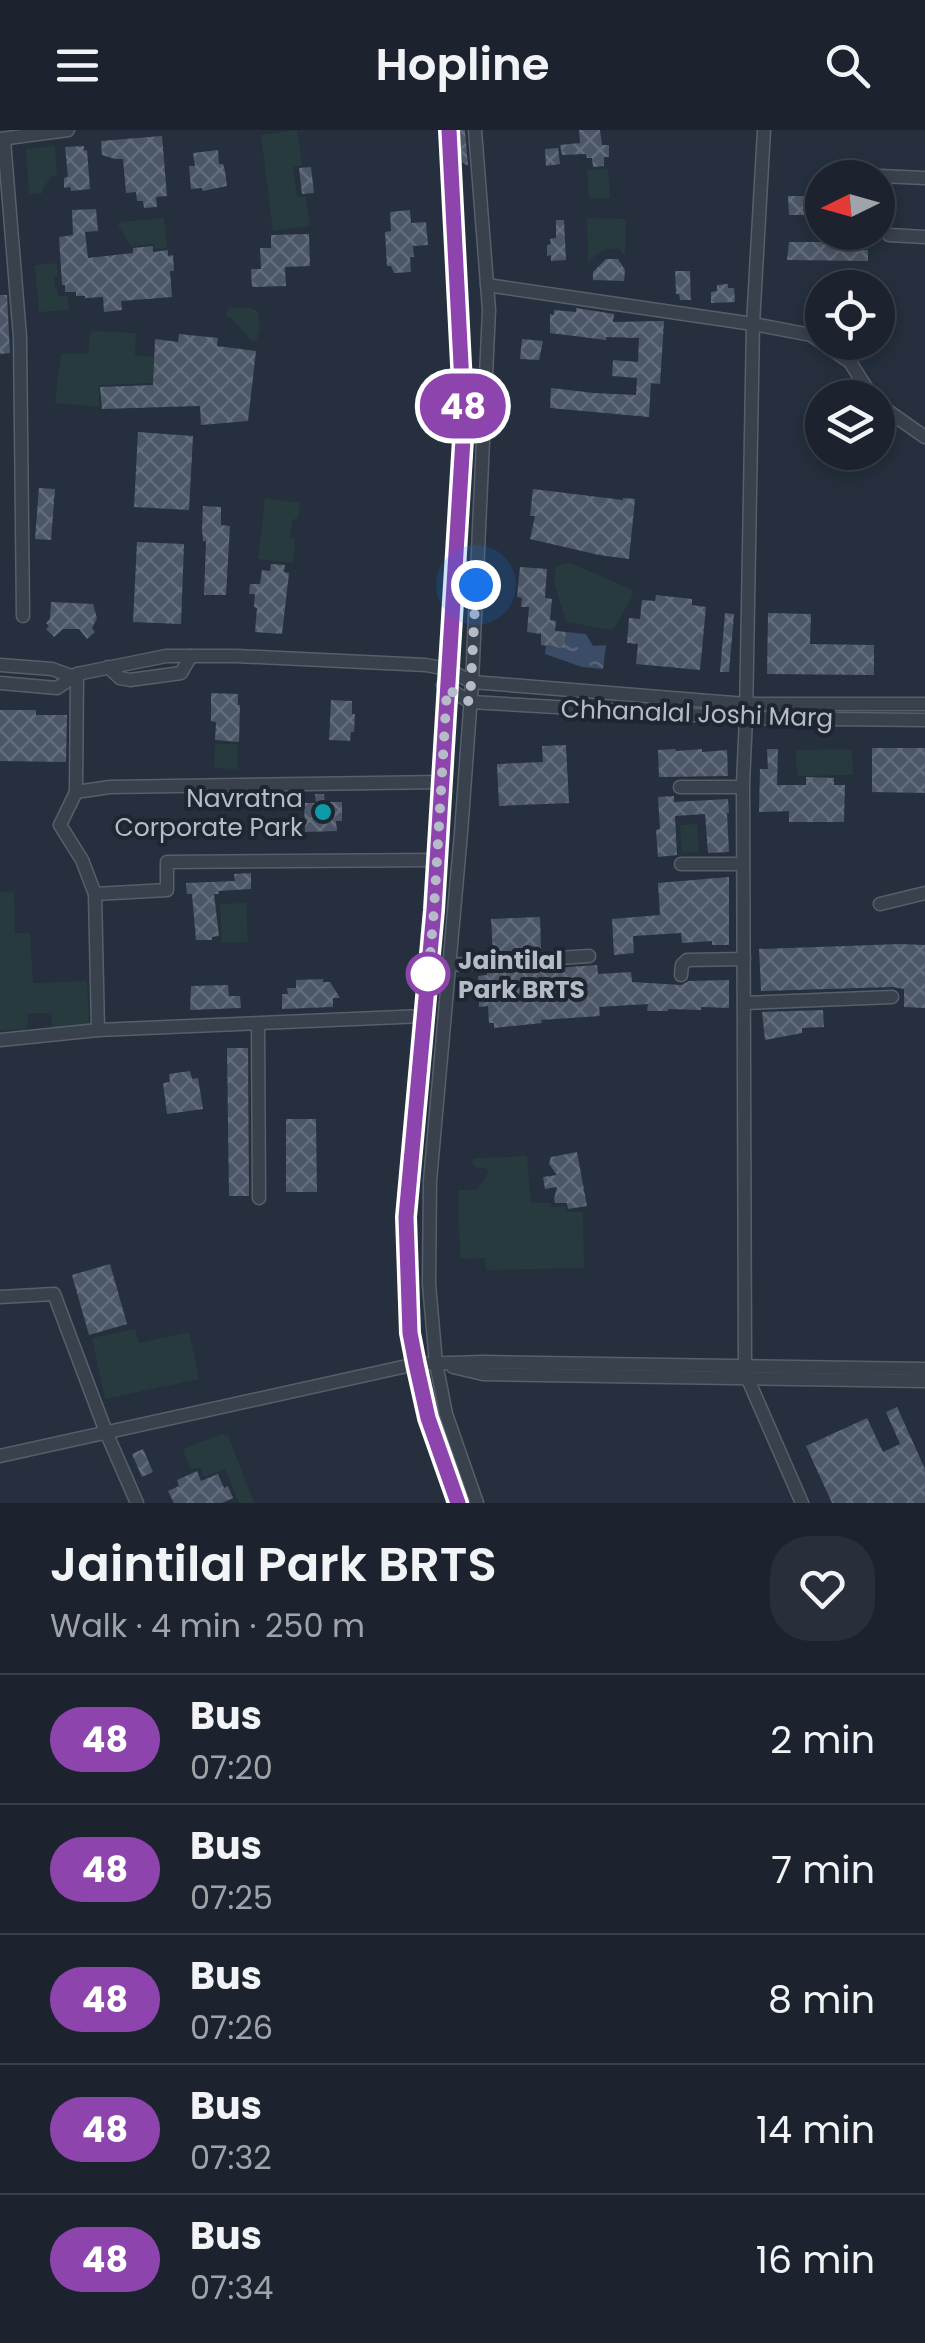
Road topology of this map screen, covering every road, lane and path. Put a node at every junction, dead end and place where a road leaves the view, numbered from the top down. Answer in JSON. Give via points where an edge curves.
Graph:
{"nodes":[{"id":1,"x":68,"y":130,"type":"edge"},
{"id":2,"x":449,"y":130,"type":"edge"},
{"id":3,"x":475,"y":130,"type":"edge"},
{"id":4,"x":764,"y":130,"type":"edge"},
{"id":5,"x":2,"y":139,"type":"edge"},
{"id":6,"x":895,"y":177,"type":"edge"},
{"id":7,"x":925,"y":178,"type":"edge"},
{"id":8,"x":895,"y":235,"type":"edge"},
{"id":9,"x":925,"y":237,"type":"edge"},
{"id":10,"x":487,"y":285,"type":"junction"},
{"id":11,"x":753,"y":324,"type":"junction"},
{"id":12,"x":862,"y":380,"type":"edge"},
{"id":13,"x":895,"y":416,"type":"edge"},
{"id":14,"x":925,"y":438,"type":"edge"},
{"id":15,"x":23,"y":616,"type":"dead end"},
{"id":16,"x":0,"y":665,"type":"edge"},
{"id":17,"x":426,"y":665,"type":"junction"},
{"id":18,"x":448,"y":669,"type":"junction"},
{"id":19,"x":76,"y":676,"type":"junction"},
{"id":20,"x":472,"y":682,"type":"junction"},
{"id":21,"x":0,"y":683,"type":"edge"},
{"id":22,"x":447,"y":689,"type":"junction"},
{"id":23,"x":470,"y":702,"type":"junction"},
{"id":24,"x":925,"y":704,"type":"edge"},
{"id":25,"x":746,"y":711,"type":"junction"},
{"id":26,"x":925,"y":720,"type":"edge"},
{"id":27,"x":442,"y":782,"type":"junction"},
{"id":28,"x":743,"y":787,"type":"junction"},
{"id":29,"x":680,"y":788,"type":"dead end"},
{"id":30,"x":76,"y":792,"type":"junction"},
{"id":31,"x":438,"y":860,"type":"junction"},
{"id":32,"x":681,"y":864,"type":"dead end"},
{"id":33,"x":744,"y":864,"type":"junction"},
{"id":34,"x":925,"y":893,"type":"edge"},
{"id":35,"x":95,"y":894,"type":"junction"},
{"id":36,"x":880,"y":904,"type":"dead end"},
{"id":37,"x":589,"y":956,"type":"dead end"},
{"id":38,"x":744,"y":959,"type":"junction"},
{"id":39,"x":450,"y":965,"type":"junction"},
{"id":40,"x":681,"y":975,"type":"dead end"},
{"id":41,"x":892,"y":997,"type":"dead end"},
{"id":42,"x":744,"y":1003,"type":"junction"},
{"id":43,"x":424,"y":1016,"type":"junction"},
{"id":44,"x":258,"y":1024,"type":"junction"},
{"id":45,"x":98,"y":1030,"type":"junction"},
{"id":46,"x":0,"y":1040,"type":"edge"},
{"id":47,"x":258,"y":1198,"type":"dead end"},
{"id":48,"x":0,"y":1298,"type":"edge"},
{"id":49,"x":436,"y":1363,"type":"junction"},
{"id":50,"x":416,"y":1364,"type":"junction"},
{"id":51,"x":925,"y":1369,"type":"edge"},
{"id":52,"x":746,"y":1372,"type":"junction"},
{"id":53,"x":925,"y":1381,"type":"edge"},
{"id":54,"x":106,"y":1432,"type":"junction"},
{"id":55,"x":0,"y":1456,"type":"edge"},
{"id":56,"x":137,"y":1503,"type":"edge"},
{"id":57,"x":458,"y":1503,"type":"edge"},
{"id":58,"x":477,"y":1503,"type":"edge"},
{"id":59,"x":802,"y":1503,"type":"edge"}],
"edges":[{"from":1,"to":5,"type":"street"},
{"from":2,"to":18,"type":"street","via":[[464,423]]},
{"from":3,"to":10,"type":"street"},
{"from":4,"to":11,"type":"street"},
{"from":5,"to":15,"type":"street","via":[[20,337]]},
{"from":6,"to":7,"type":"street"},
{"from":8,"to":9,"type":"street"},
{"from":10,"to":11,"type":"street"},
{"from":10,"to":20,"type":"street"},
{"from":11,"to":12,"type":"street","via":[[810,335],[850,362]]},
{"from":11,"to":25,"type":"street"},
{"from":13,"to":14,"type":"street"},
{"from":16,"to":19,"type":"street"},
{"from":17,"to":18,"type":"street"},
{"from":17,"to":19,"type":"street","via":[[166,656]]},
{"from":17,"to":22,"type":"street"},
{"from":18,"to":20,"type":"street"},
{"from":18,"to":22,"type":"street"},
{"from":19,"to":21,"type":"street","via":[[57,688]]},
{"from":19,"to":30,"type":"street"},
{"from":20,"to":23,"type":"street"},
{"from":20,"to":25,"type":"street","name":"Chhanalal Joshi Marg"},
{"from":22,"to":23,"type":"street"},
{"from":22,"to":27,"type":"street"},
{"from":23,"to":25,"type":"street","name":"Chhanalal Joshi Marg"},
{"from":23,"to":39,"type":"street"},
{"from":24,"to":25,"type":"street","name":"Chhanalal Joshi Marg"},
{"from":25,"to":26,"type":"street","name":"Chhanalal Joshi Marg"},
{"from":25,"to":28,"type":"street"},
{"from":27,"to":30,"type":"street"},
{"from":27,"to":31,"type":"street"},
{"from":28,"to":29,"type":"street"},
{"from":28,"to":33,"type":"street"},
{"from":30,"to":35,"type":"street","via":[[60,825]]},
{"from":31,"to":35,"type":"street","via":[[167,862],[168,890]]},
{"from":31,"to":43,"type":"street"},
{"from":32,"to":33,"type":"street"},
{"from":33,"to":38,"type":"street"},
{"from":34,"to":36,"type":"street"},
{"from":35,"to":45,"type":"street"},
{"from":37,"to":39,"type":"street"},
{"from":38,"to":40,"type":"street","via":[[687,960]]},
{"from":38,"to":42,"type":"street"},
{"from":39,"to":49,"type":"street","via":[[430,1181]]},
{"from":41,"to":42,"type":"street"},
{"from":42,"to":52,"type":"street"},
{"from":43,"to":44,"type":"street"},
{"from":43,"to":50,"type":"street","via":[[406,1217]]},
{"from":44,"to":45,"type":"street"},
{"from":44,"to":47,"type":"street"},
{"from":45,"to":46,"type":"street"},
{"from":48,"to":54,"type":"street","via":[[54,1294]]},
{"from":49,"to":50,"type":"street"},
{"from":49,"to":52,"type":"street","via":[[483,1374]]},
{"from":49,"to":58,"type":"street"},
{"from":50,"to":54,"type":"street"},
{"from":50,"to":57,"type":"street"},
{"from":51,"to":52,"type":"street"},
{"from":52,"to":53,"type":"street"},
{"from":52,"to":59,"type":"street"},
{"from":54,"to":55,"type":"street"},
{"from":54,"to":56,"type":"street"}]}
